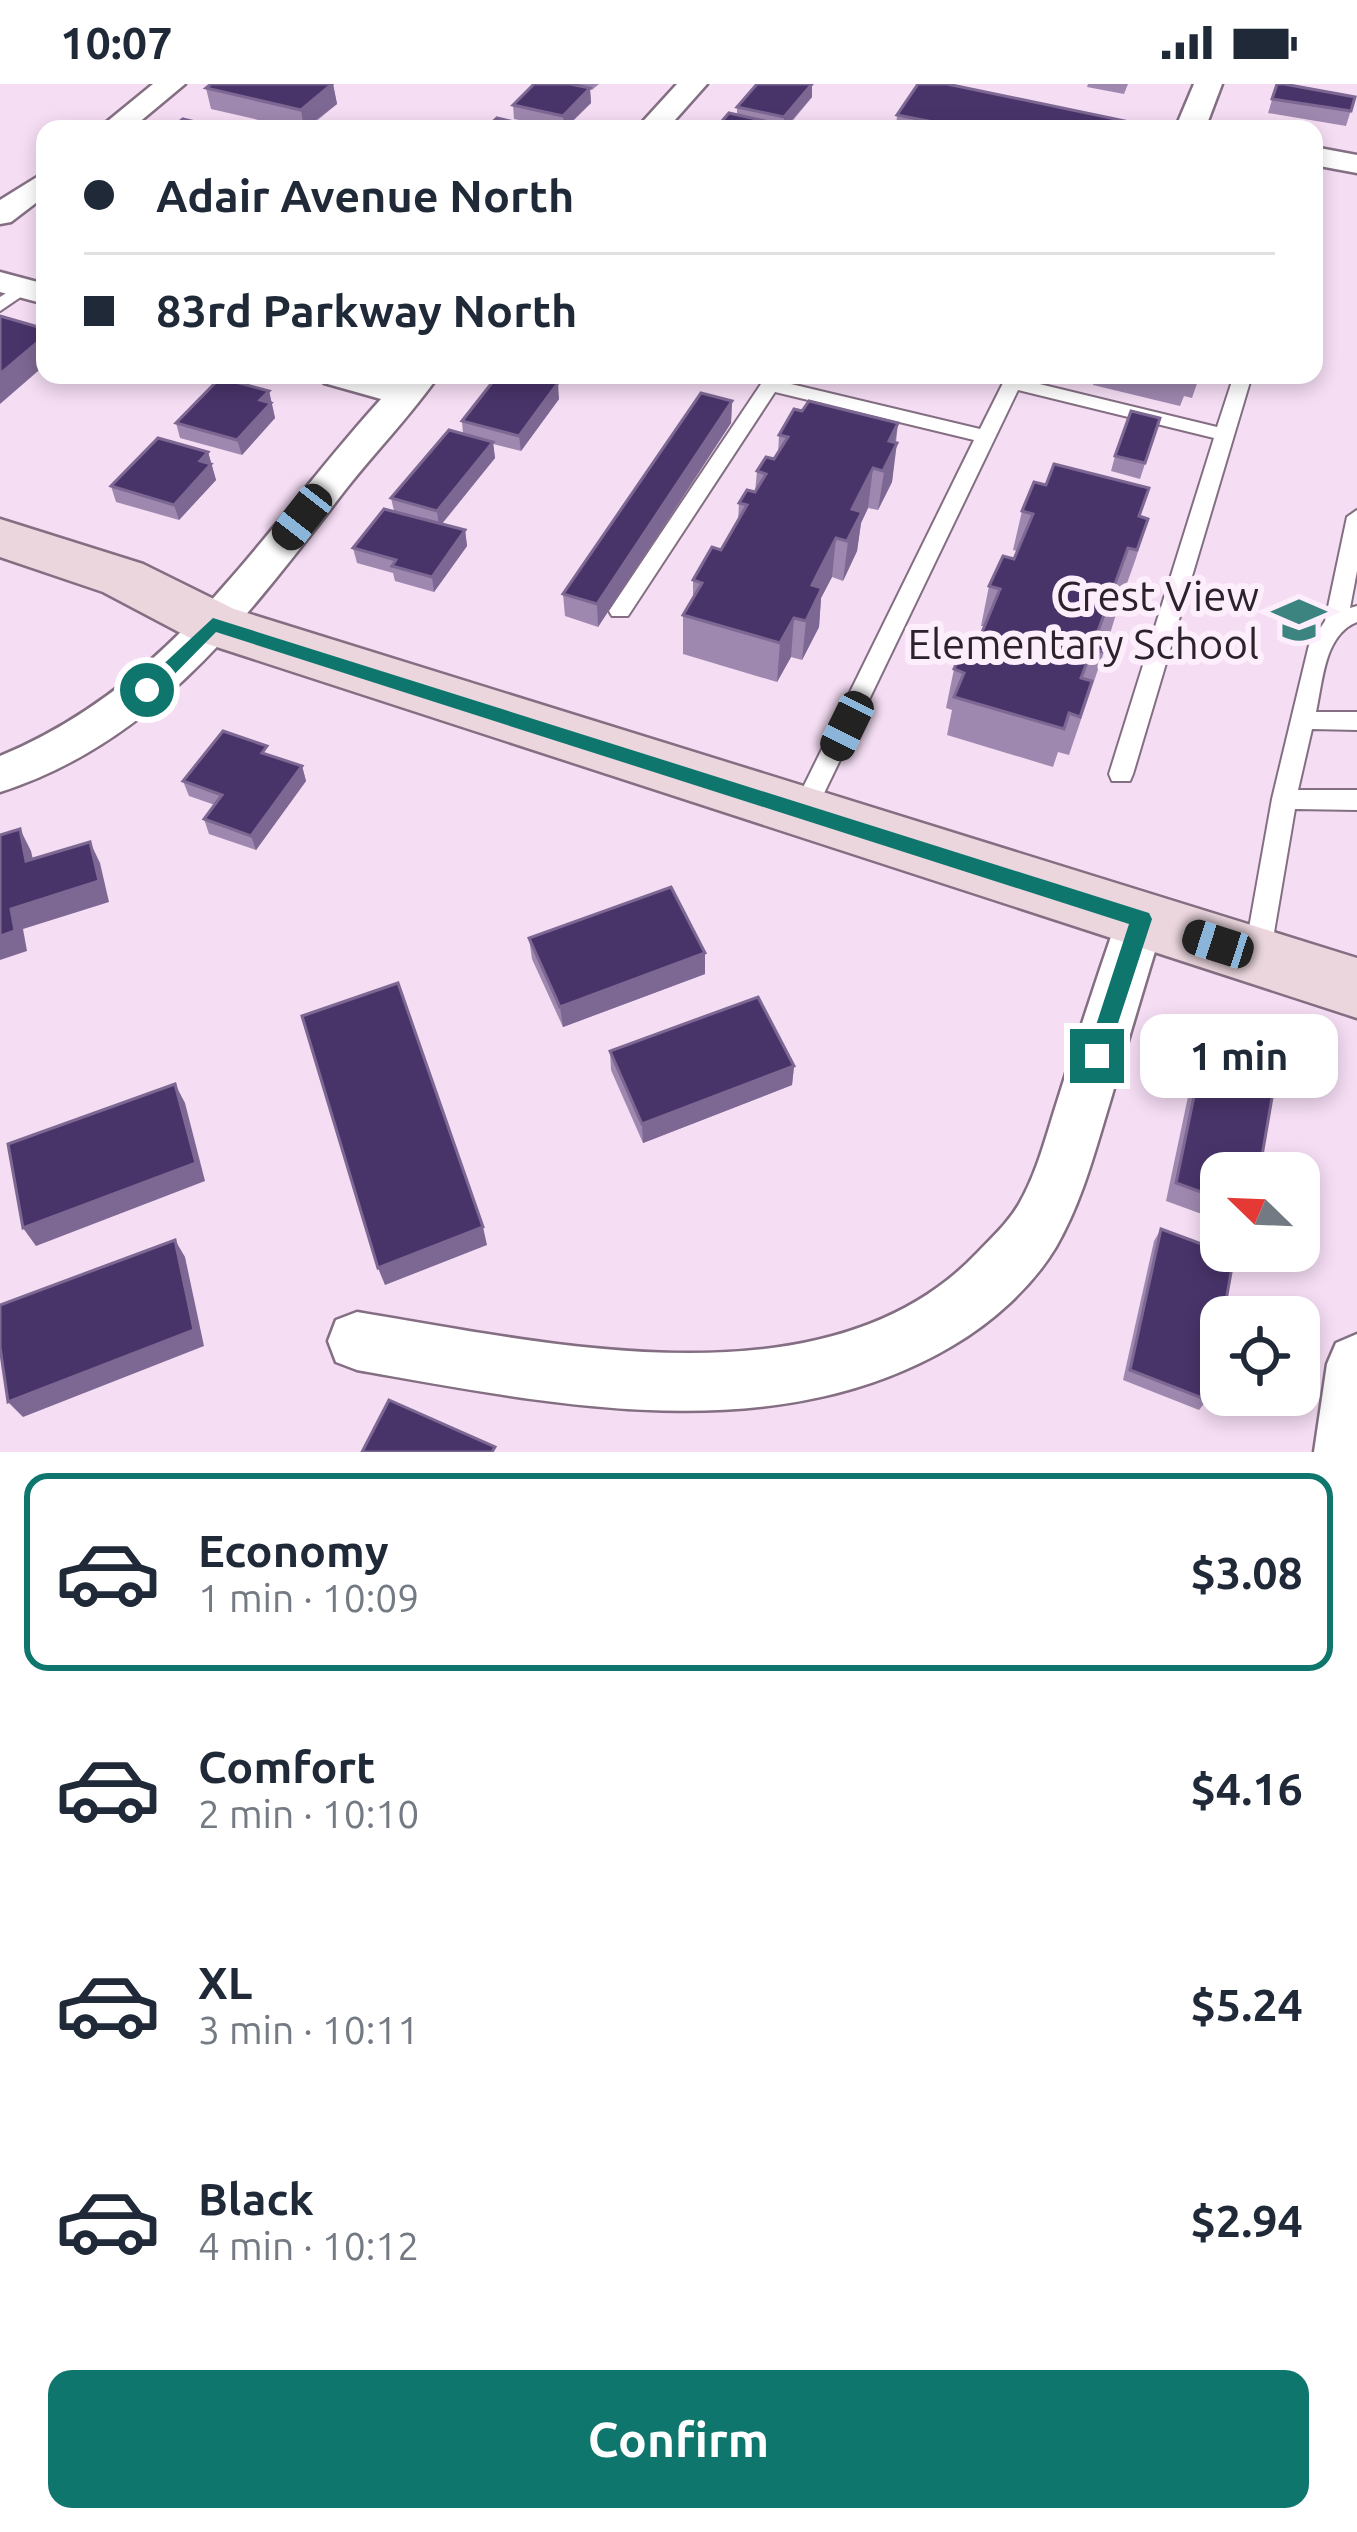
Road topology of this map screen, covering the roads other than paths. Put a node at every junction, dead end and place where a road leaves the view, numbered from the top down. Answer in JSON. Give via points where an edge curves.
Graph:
{"nodes":[{"id":1,"x":171,"y":84,"type":"edge"},
{"id":2,"x":693,"y":84,"type":"edge"},
{"id":3,"x":1208,"y":84,"type":"edge"},
{"id":4,"x":124,"y":120,"type":"edge"},
{"id":5,"x":659,"y":120,"type":"edge"},
{"id":6,"x":1194,"y":120,"type":"edge"},
{"id":7,"x":1323,"y":158,"type":"edge"},
{"id":8,"x":1357,"y":164,"type":"edge"},
{"id":9,"x":36,"y":188,"type":"edge"},
{"id":10,"x":0,"y":215,"type":"edge"},
{"id":11,"x":412,"y":384,"type":"edge"},
{"id":12,"x":771,"y":384,"type":"edge"},
{"id":13,"x":789,"y":384,"type":"edge"},
{"id":14,"x":1012,"y":384,"type":"edge"},
{"id":15,"x":1033,"y":384,"type":"edge"},
{"id":16,"x":1240,"y":384,"type":"edge"},
{"id":17,"x":1226,"y":435,"type":"junction"},
{"id":18,"x":986,"y":437,"type":"junction"},
{"id":19,"x":1357,"y":517,"type":"edge"},
{"id":20,"x":0,"y":537,"type":"edge"},
{"id":21,"x":0,"y":577,"type":"edge"},
{"id":22,"x":620,"y":611,"type":"dead end"},
{"id":23,"x":1346,"y":618,"type":"edge"},
{"id":24,"x":213,"y":624,"type":"junction"},
{"id":25,"x":1302,"y":720,"type":"junction"},
{"id":26,"x":1357,"y":721,"type":"edge"},
{"id":27,"x":1121,"y":774,"type":"dead end"},
{"id":28,"x":0,"y":776,"type":"edge"},
{"id":29,"x":1284,"y":799,"type":"junction"},
{"id":30,"x":1357,"y":800,"type":"edge"},
{"id":31,"x":803,"y":812,"type":"junction"},
{"id":32,"x":1141,"y":919,"type":"junction"},
{"id":33,"x":1257,"y":956,"type":"junction"},
{"id":34,"x":1357,"y":988,"type":"edge"},
{"id":35,"x":357,"y":1341,"type":"dead end"},
{"id":36,"x":1357,"y":1364,"type":"edge"},
{"id":37,"x":1345,"y":1452,"type":"edge"}],
"edges":[{"from":1,"to":4,"type":"street"},
{"from":2,"to":5,"type":"street"},
{"from":3,"to":6,"type":"street"},
{"from":7,"to":8,"type":"street"},
{"from":9,"to":10,"type":"street"},
{"from":11,"to":24,"type":"street"},
{"from":12,"to":22,"type":"lane"},
{"from":13,"to":18,"type":"lane"},
{"from":14,"to":18,"type":"lane"},
{"from":15,"to":17,"type":"lane"},
{"from":16,"to":17,"type":"lane"},
{"from":17,"to":27,"type":"lane"},
{"from":18,"to":31,"type":"lane"},
{"from":19,"to":23,"type":"lane"},
{"from":20,"to":24,"type":"main road","via":[[123,578]]},
{"from":21,"to":24,"type":"main road","via":[[121,614]]},
{"from":23,"to":25,"type":"lane","via":[[1320,645]]},
{"from":24,"to":28,"type":"street","via":[[109,724]]},
{"from":24,"to":31,"type":"main road"},
{"from":25,"to":26,"type":"lane"},
{"from":25,"to":29,"type":"lane"},
{"from":29,"to":30,"type":"lane"},
{"from":29,"to":33,"type":"lane"},
{"from":31,"to":32,"type":"main road"},
{"from":32,"to":33,"type":"main road"},
{"from":32,"to":35,"type":"street","via":[[1060,1177],[1030,1237],[984,1290],[926,1331],[854,1365],[774,1381],[569,1376]]},
{"from":33,"to":34,"type":"main road"},
{"from":36,"to":37,"type":"street"}]}
